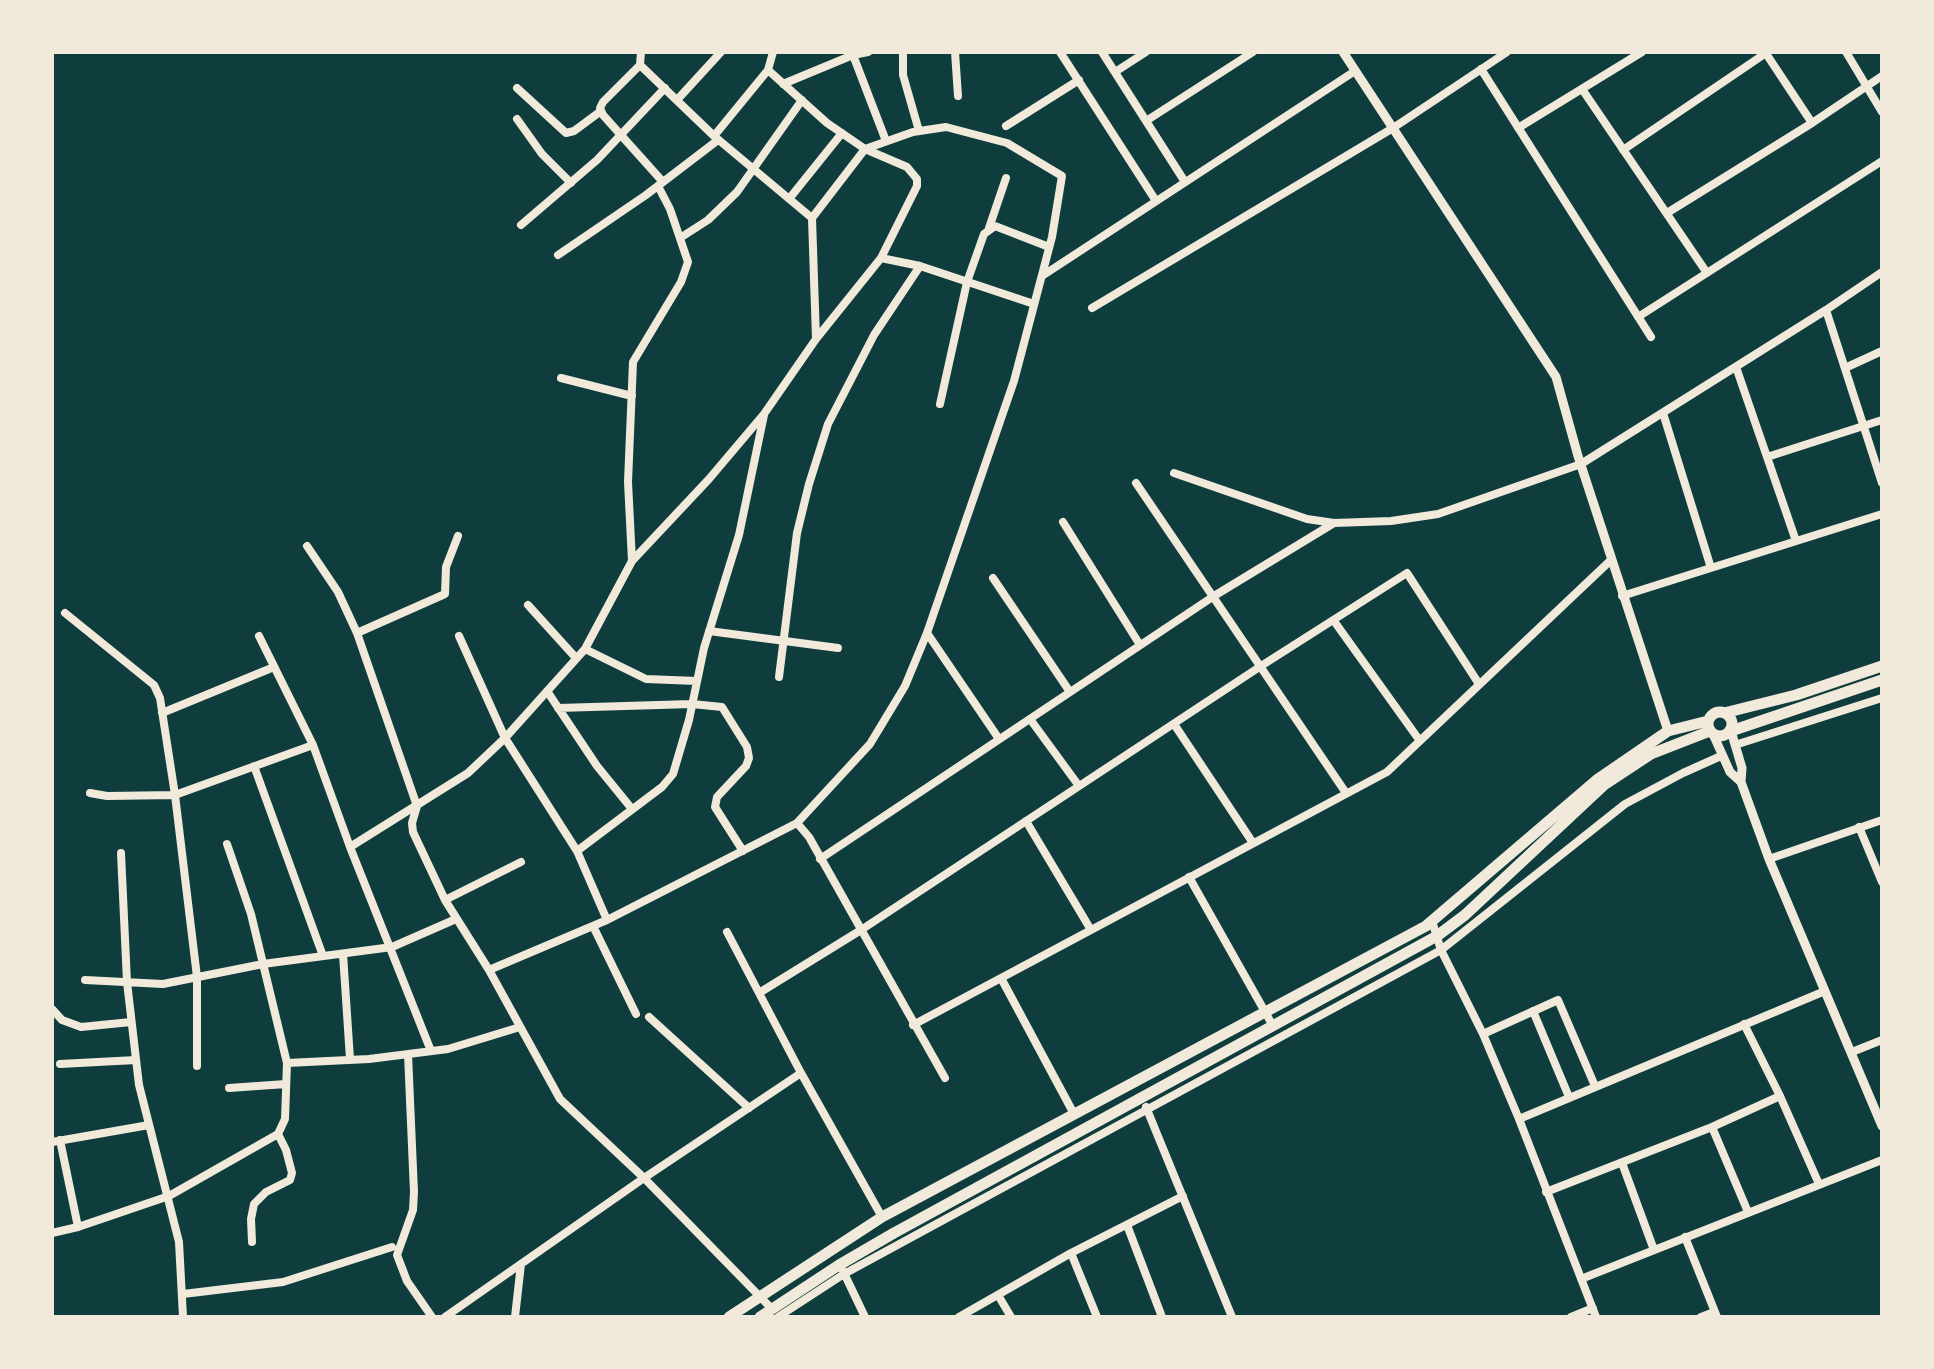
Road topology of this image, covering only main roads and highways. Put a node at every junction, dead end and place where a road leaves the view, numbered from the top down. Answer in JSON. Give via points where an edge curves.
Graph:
{"nodes":[{"id":1,"x":1882,"y":666,"type":"edge"},
{"id":2,"x":1882,"y":680,"type":"edge"},
{"id":3,"x":1724,"y":713,"type":"junction"},
{"id":4,"x":1710,"y":729,"type":"junction"},
{"id":5,"x":1731,"y":731,"type":"junction"},
{"id":6,"x":775,"y":1313,"type":"edge"},
{"id":7,"x":729,"y":1317,"type":"edge"},
{"id":8,"x":760,"y":1317,"type":"edge"}],
"edges":[{"from":1,"to":3,"type":"main road"},
{"from":2,"to":5,"type":"main road"},
{"from":3,"to":4,"type":"main road","via":[[1714,714]]},
{"from":3,"to":5,"type":"main road"},
{"from":4,"to":5,"type":"main road","via":[[1720,737]]},
{"from":4,"to":6,"type":"main road","via":[[1651,754],[1604,785],[1437,936],[842,1269]]},
{"from":4,"to":7,"type":"main road","via":[[1668,731],[1598,779],[1432,921],[882,1217]]},
{"from":6,"to":8,"type":"main road"}]}
